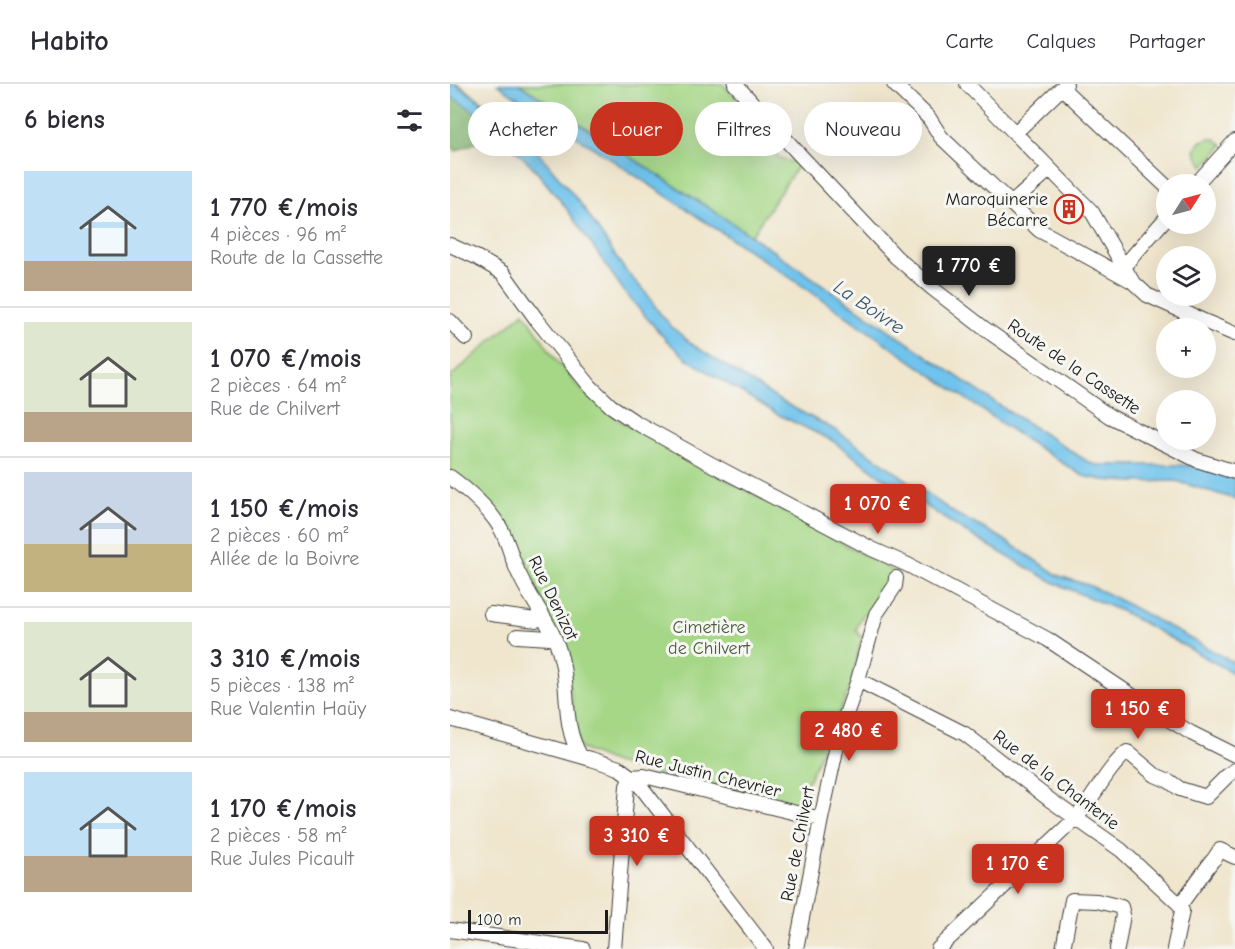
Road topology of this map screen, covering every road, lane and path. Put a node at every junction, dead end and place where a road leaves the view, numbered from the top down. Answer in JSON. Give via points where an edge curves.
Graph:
{"nodes":[{"id":1,"x":735,"y":84,"type":"edge"},
{"id":2,"x":894,"y":84,"type":"edge"},
{"id":3,"x":967,"y":84,"type":"edge"},
{"id":4,"x":1064,"y":86,"type":"edge"},
{"id":5,"x":1015,"y":133,"type":"junction"},
{"id":6,"x":1232,"y":151,"type":"edge"},
{"id":7,"x":1050,"y":169,"type":"junction"},
{"id":8,"x":1207,"y":174,"type":"edge"},
{"id":9,"x":1156,"y":176,"type":"edge"},
{"id":10,"x":1011,"y":204,"type":"junction"},
{"id":11,"x":1156,"y":230,"type":"edge"},
{"id":12,"x":450,"y":244,"type":"edge"},
{"id":13,"x":1124,"y":266,"type":"junction"},
{"id":14,"x":1132,"y":281,"type":"junction"},
{"id":15,"x":450,"y":321,"type":"edge"},
{"id":16,"x":1235,"y":334,"type":"edge"},
{"id":17,"x":466,"y":338,"type":"dead end"},
{"id":18,"x":1235,"y":472,"type":"edge"},
{"id":19,"x":450,"y":477,"type":"edge"},
{"id":20,"x":896,"y":578,"type":"dead end"},
{"id":21,"x":491,"y":614,"type":"dead end"},
{"id":22,"x":544,"y":618,"type":"junction"},
{"id":23,"x":517,"y":636,"type":"dead end"},
{"id":24,"x":554,"y":637,"type":"junction"},
{"id":25,"x":858,"y":680,"type":"junction"},
{"id":26,"x":456,"y":721,"type":"edge"},
{"id":27,"x":580,"y":755,"type":"junction"},
{"id":28,"x":1235,"y":755,"type":"edge"},
{"id":29,"x":1235,"y":770,"type":"edge"},
{"id":30,"x":631,"y":777,"type":"junction"},
{"id":31,"x":1076,"y":818,"type":"junction"},
{"id":32,"x":821,"y":819,"type":"junction"},
{"id":33,"x":1235,"y":858,"type":"edge"},
{"id":34,"x":1180,"y":905,"type":"junction"},
{"id":35,"x":450,"y":930,"type":"edge"},
{"id":36,"x":583,"y":949,"type":"edge"},
{"id":37,"x":614,"y":949,"type":"edge"},
{"id":38,"x":766,"y":949,"type":"edge"},
{"id":39,"x":796,"y":949,"type":"edge"},
{"id":40,"x":938,"y":949,"type":"edge"},
{"id":41,"x":1063,"y":949,"type":"edge"},
{"id":42,"x":1117,"y":949,"type":"edge"},
{"id":43,"x":1174,"y":949,"type":"edge"}],
"edges":[{"from":1,"to":18,"type":"street","name":"Route de la Cassette","via":[[888,248],[984,329],[1109,416],[1197,460]]},
{"from":2,"to":10,"type":"street","via":[[929,118],[941,137]]},
{"from":3,"to":5,"type":"street"},
{"from":4,"to":5,"type":"street"},
{"from":4,"to":9,"type":"street"},
{"from":5,"to":7,"type":"street"},
{"from":6,"to":8,"type":"street"},
{"from":7,"to":10,"type":"street"},
{"from":7,"to":13,"type":"street","via":[[1092,212]]},
{"from":10,"to":14,"type":"street","via":[[1039,230]]},
{"from":11,"to":13,"type":"street"},
{"from":12,"to":28,"type":"street","via":[[503,273],[590,386],[635,422],[1047,639],[1155,711]]},
{"from":13,"to":14,"type":"street"},
{"from":14,"to":16,"type":"street","via":[[1147,295]]},
{"from":15,"to":17,"type":"street"},
{"from":19,"to":22,"type":"street","name":"Rue Denizot","via":[[471,493],[501,529],[520,576]]},
{"from":20,"to":25,"type":"street","name":"Rue de Chilvert","via":[[895,586],[876,614]]},
{"from":21,"to":22,"type":"street"},
{"from":22,"to":24,"type":"street","name":"Rue Denizot"},
{"from":23,"to":24,"type":"street"},
{"from":24,"to":27,"type":"street","name":"Rue Denizot","via":[[565,675],[568,723]]},
{"from":25,"to":31,"type":"street","name":"Rue de la Chanterie","via":[[964,734]]},
{"from":25,"to":32,"type":"street","name":"Rue de Chilvert","via":[[840,732]]},
{"from":26,"to":27,"type":"street","name":"Rue Justin Chevrier"},
{"from":27,"to":30,"type":"street","name":"Rue Justin Chevrier","via":[[619,768]]},
{"from":29,"to":31,"type":"street","via":[[1206,797],[1179,789],[1127,752]]},
{"from":30,"to":32,"type":"street","name":"Rue Justin Chevrier","via":[[644,776]]},
{"from":30,"to":37,"type":"street","via":[[627,786]]},
{"from":30,"to":38,"type":"street"},
{"from":31,"to":34,"type":"street","name":"Rue de la Chanterie","via":[[1120,850]]},
{"from":31,"to":40,"type":"street"},
{"from":32,"to":39,"type":"street","name":"Rue de Chilvert"},
{"from":33,"to":34,"type":"street","via":[[1220,850]]},
{"from":34,"to":43,"type":"street"},
{"from":35,"to":36,"type":"street"},
{"from":41,"to":42,"type":"street","via":[[1072,900],[1121,907]]}]}
